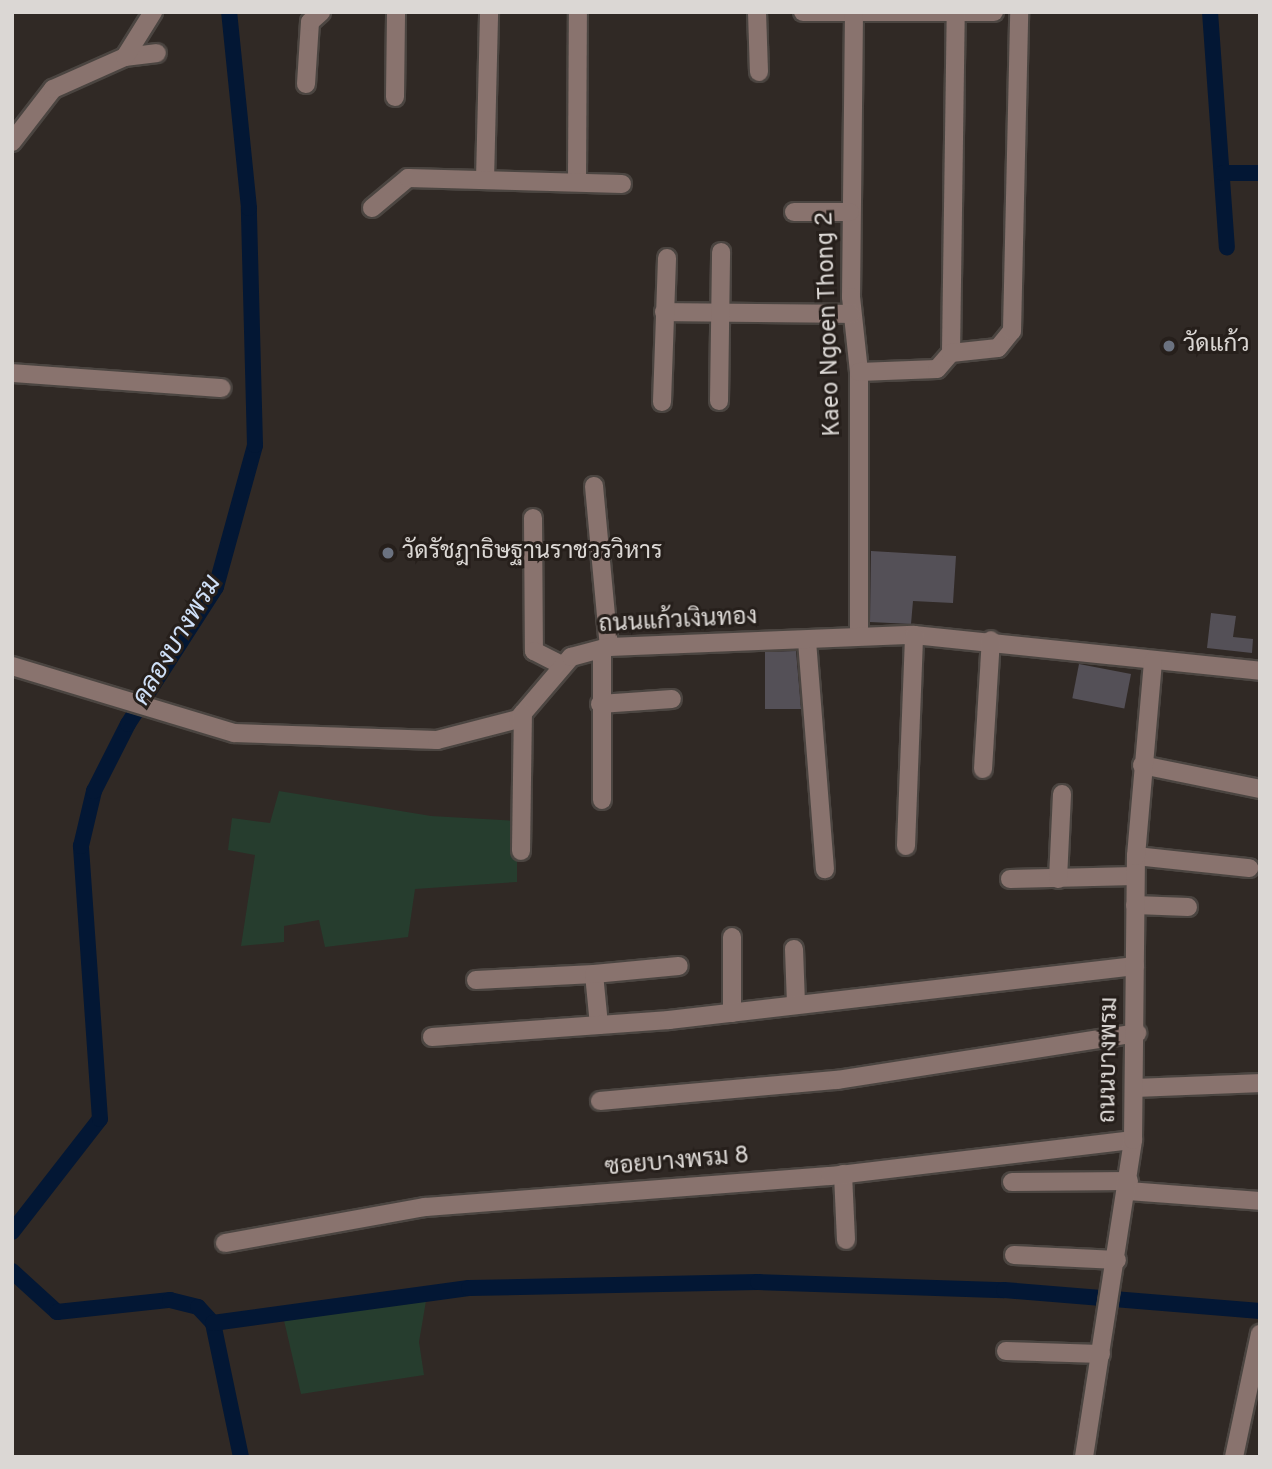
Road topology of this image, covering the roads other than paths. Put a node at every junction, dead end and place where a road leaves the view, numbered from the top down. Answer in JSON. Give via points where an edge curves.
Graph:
{"nodes":[{"id":1,"x":153,"y":12,"type":"edge"},
{"id":2,"x":321,"y":12,"type":"edge"},
{"id":3,"x":396,"y":12,"type":"edge"},
{"id":4,"x":489,"y":12,"type":"edge"},
{"id":5,"x":578,"y":12,"type":"edge"},
{"id":6,"x":757,"y":12,"type":"edge"},
{"id":7,"x":803,"y":12,"type":"edge"},
{"id":8,"x":995,"y":12,"type":"edge"},
{"id":9,"x":1019,"y":12,"type":"edge"},
{"id":10,"x":854,"y":13,"type":"edge"},
{"id":11,"x":956,"y":13,"type":"edge"},
{"id":12,"x":157,"y":53,"type":"dead end"},
{"id":13,"x":125,"y":57,"type":"junction"},
{"id":14,"x":759,"y":72,"type":"dead end"},
{"id":15,"x":306,"y":84,"type":"dead end"},
{"id":16,"x":395,"y":97,"type":"dead end"},
{"id":17,"x":12,"y":142,"type":"edge"},
{"id":18,"x":485,"y":180,"type":"junction"},
{"id":19,"x":577,"y":182,"type":"junction"},
{"id":20,"x":622,"y":184,"type":"dead end"},
{"id":21,"x":372,"y":208,"type":"dead end"},
{"id":22,"x":794,"y":212,"type":"dead end"},
{"id":23,"x":850,"y":212,"type":"junction"},
{"id":24,"x":721,"y":252,"type":"dead end"},
{"id":25,"x":667,"y":258,"type":"dead end"},
{"id":26,"x":664,"y":312,"type":"junction"},
{"id":27,"x":719,"y":312,"type":"junction"},
{"id":28,"x":851,"y":314,"type":"junction"},
{"id":29,"x":951,"y":353,"type":"junction"},
{"id":30,"x":859,"y":372,"type":"junction"},
{"id":31,"x":12,"y":373,"type":"edge"},
{"id":32,"x":221,"y":388,"type":"dead end"},
{"id":33,"x":719,"y":401,"type":"dead end"},
{"id":34,"x":662,"y":402,"type":"dead end"},
{"id":35,"x":594,"y":486,"type":"dead end"},
{"id":36,"x":533,"y":518,"type":"dead end"},
{"id":37,"x":859,"y":635,"type":"junction"},
{"id":38,"x":914,"y":635,"type":"junction"},
{"id":39,"x":991,"y":640,"type":"junction"},
{"id":40,"x":807,"y":641,"type":"junction"},
{"id":41,"x":605,"y":648,"type":"junction"},
{"id":42,"x":1153,"y":661,"type":"junction"},
{"id":43,"x":561,"y":665,"type":"junction"},
{"id":44,"x":12,"y":666,"type":"edge"},
{"id":45,"x":1260,"y":671,"type":"edge"},
{"id":46,"x":672,"y":699,"type":"dead end"},
{"id":47,"x":600,"y":704,"type":"junction"},
{"id":48,"x":523,"y":713,"type":"junction"},
{"id":49,"x":1142,"y":765,"type":"junction"},
{"id":50,"x":983,"y":769,"type":"dead end"},
{"id":51,"x":1260,"y":789,"type":"edge"},
{"id":52,"x":1062,"y":794,"type":"dead end"},
{"id":53,"x":602,"y":800,"type":"dead end"},
{"id":54,"x":906,"y":846,"type":"dead end"},
{"id":55,"x":521,"y":852,"type":"dead end"},
{"id":56,"x":1136,"y":856,"type":"junction"},
{"id":57,"x":1249,"y":868,"type":"dead end"},
{"id":58,"x":825,"y":869,"type":"dead end"},
{"id":59,"x":1135,"y":876,"type":"junction"},
{"id":60,"x":1010,"y":879,"type":"dead end"},
{"id":61,"x":1058,"y":879,"type":"junction"},
{"id":62,"x":1135,"y":905,"type":"junction"},
{"id":63,"x":1188,"y":907,"type":"dead end"},
{"id":64,"x":732,"y":937,"type":"dead end"},
{"id":65,"x":794,"y":949,"type":"dead end"},
{"id":66,"x":679,"y":966,"type":"dead end"},
{"id":67,"x":1135,"y":966,"type":"junction"},
{"id":68,"x":594,"y":974,"type":"junction"},
{"id":69,"x":476,"y":980,"type":"dead end"},
{"id":70,"x":796,"y":1003,"type":"junction"},
{"id":71,"x":732,"y":1013,"type":"junction"},
{"id":72,"x":599,"y":1025,"type":"junction"},
{"id":73,"x":1137,"y":1033,"type":"junction"},
{"id":74,"x":432,"y":1038,"type":"dead end"},
{"id":75,"x":1260,"y":1083,"type":"edge"},
{"id":76,"x":1137,"y":1088,"type":"junction"},
{"id":77,"x":600,"y":1101,"type":"dead end"},
{"id":78,"x":1133,"y":1140,"type":"junction"},
{"id":79,"x":843,"y":1174,"type":"junction"},
{"id":80,"x":1012,"y":1182,"type":"dead end"},
{"id":81,"x":1128,"y":1186,"type":"junction"},
{"id":82,"x":1260,"y":1201,"type":"edge"},
{"id":83,"x":846,"y":1240,"type":"dead end"},
{"id":84,"x":226,"y":1243,"type":"dead end"},
{"id":85,"x":1014,"y":1255,"type":"dead end"},
{"id":86,"x":1117,"y":1260,"type":"junction"},
{"id":87,"x":1260,"y":1334,"type":"edge"},
{"id":88,"x":1006,"y":1351,"type":"dead end"},
{"id":89,"x":1101,"y":1354,"type":"junction"},
{"id":90,"x":1084,"y":1457,"type":"edge"},
{"id":91,"x":1234,"y":1457,"type":"edge"}],
"edges":[{"from":1,"to":13,"type":"street"},
{"from":2,"to":15,"type":"street","via":[[310,22]]},
{"from":3,"to":16,"type":"street"},
{"from":4,"to":18,"type":"street"},
{"from":5,"to":19,"type":"street"},
{"from":6,"to":14,"type":"street"},
{"from":7,"to":10,"type":"street"},
{"from":8,"to":11,"type":"street"},
{"from":9,"to":29,"type":"street","via":[[1012,331],[998,348]]},
{"from":10,"to":11,"type":"street"},
{"from":10,"to":23,"type":"street","name":"Kaeo Ngoen Thong 2"},
{"from":11,"to":29,"type":"street"},
{"from":12,"to":13,"type":"street"},
{"from":13,"to":17,"type":"street","via":[[53,89]]},
{"from":18,"to":19,"type":"street"},
{"from":18,"to":21,"type":"street","via":[[408,178]]},
{"from":19,"to":20,"type":"street"},
{"from":22,"to":23,"type":"street"},
{"from":23,"to":28,"type":"street","name":"Kaeo Ngoen Thong 2"},
{"from":24,"to":27,"type":"street"},
{"from":25,"to":26,"type":"street"},
{"from":26,"to":27,"type":"street"},
{"from":26,"to":34,"type":"street"},
{"from":27,"to":28,"type":"street"},
{"from":27,"to":33,"type":"street"},
{"from":28,"to":30,"type":"street","name":"Kaeo Ngoen Thong 2"},
{"from":29,"to":30,"type":"street","via":[[937,369]]},
{"from":30,"to":37,"type":"street","name":"Kaeo Ngoen Thong 2"},
{"from":31,"to":32,"type":"street"},
{"from":35,"to":41,"type":"street"},
{"from":36,"to":43,"type":"street","via":[[532,641],[536,656]]},
{"from":37,"to":38,"type":"street","name":"ถนนแก้วเงินทอง"},
{"from":37,"to":40,"type":"street","name":"ถนนแก้วเงินทอง"},
{"from":38,"to":39,"type":"street","name":"ถนนแก้วเงินทอง"},
{"from":38,"to":54,"type":"street"},
{"from":39,"to":42,"type":"street","name":"ถนนแก้วเงินทอง"},
{"from":39,"to":50,"type":"street"},
{"from":40,"to":41,"type":"street","name":"ถนนแก้วเงินทอง"},
{"from":40,"to":58,"type":"street"},
{"from":41,"to":43,"type":"street","name":"ถนนแก้วเงินทอง"},
{"from":41,"to":47,"type":"street"},
{"from":42,"to":45,"type":"street","name":"ถนนแก้วเงินทอง"},
{"from":42,"to":49,"type":"street","name":"ถนนบางพรม"},
{"from":43,"to":48,"type":"street"},
{"from":44,"to":48,"type":"street","via":[[234,733],[438,740],[501,728]]},
{"from":46,"to":47,"type":"street"},
{"from":47,"to":53,"type":"street"},
{"from":48,"to":55,"type":"street"},
{"from":49,"to":51,"type":"street"},
{"from":49,"to":56,"type":"street","name":"ถนนบางพรม"},
{"from":52,"to":61,"type":"street"},
{"from":56,"to":57,"type":"street"},
{"from":56,"to":59,"type":"street","name":"ถนนบางพรม"},
{"from":59,"to":61,"type":"street"},
{"from":59,"to":62,"type":"street","name":"ถนนบางพรม"},
{"from":60,"to":61,"type":"street"},
{"from":62,"to":63,"type":"street"},
{"from":62,"to":67,"type":"street","name":"ถนนบางพรม"},
{"from":64,"to":71,"type":"street"},
{"from":65,"to":70,"type":"street"},
{"from":66,"to":68,"type":"street"},
{"from":67,"to":70,"type":"street"},
{"from":67,"to":73,"type":"street","name":"ถนนบางพรม"},
{"from":68,"to":69,"type":"street"},
{"from":68,"to":72,"type":"street"},
{"from":70,"to":71,"type":"street"},
{"from":71,"to":72,"type":"street"},
{"from":72,"to":74,"type":"street"},
{"from":73,"to":76,"type":"street","name":"ถนนบางพรม"},
{"from":73,"to":77,"type":"street","via":[[823,1082]]},
{"from":75,"to":76,"type":"street"},
{"from":76,"to":78,"type":"street","name":"ถนนบางพรม"},
{"from":78,"to":79,"type":"street","name":"ซอยบางพรม 8"},
{"from":78,"to":81,"type":"street","name":"ถนนบางพรม"},
{"from":79,"to":83,"type":"street"},
{"from":79,"to":84,"type":"street","name":"ซอยบางพรม 8","via":[[425,1207]]},
{"from":80,"to":81,"type":"street"},
{"from":81,"to":82,"type":"street"},
{"from":81,"to":86,"type":"street","name":"ถนนบางพรม"},
{"from":85,"to":86,"type":"street"},
{"from":86,"to":89,"type":"street","name":"ถนนบางพรม"},
{"from":87,"to":91,"type":"street"},
{"from":88,"to":89,"type":"street"},
{"from":89,"to":90,"type":"street","name":"ถนนบางพรม"}]}
